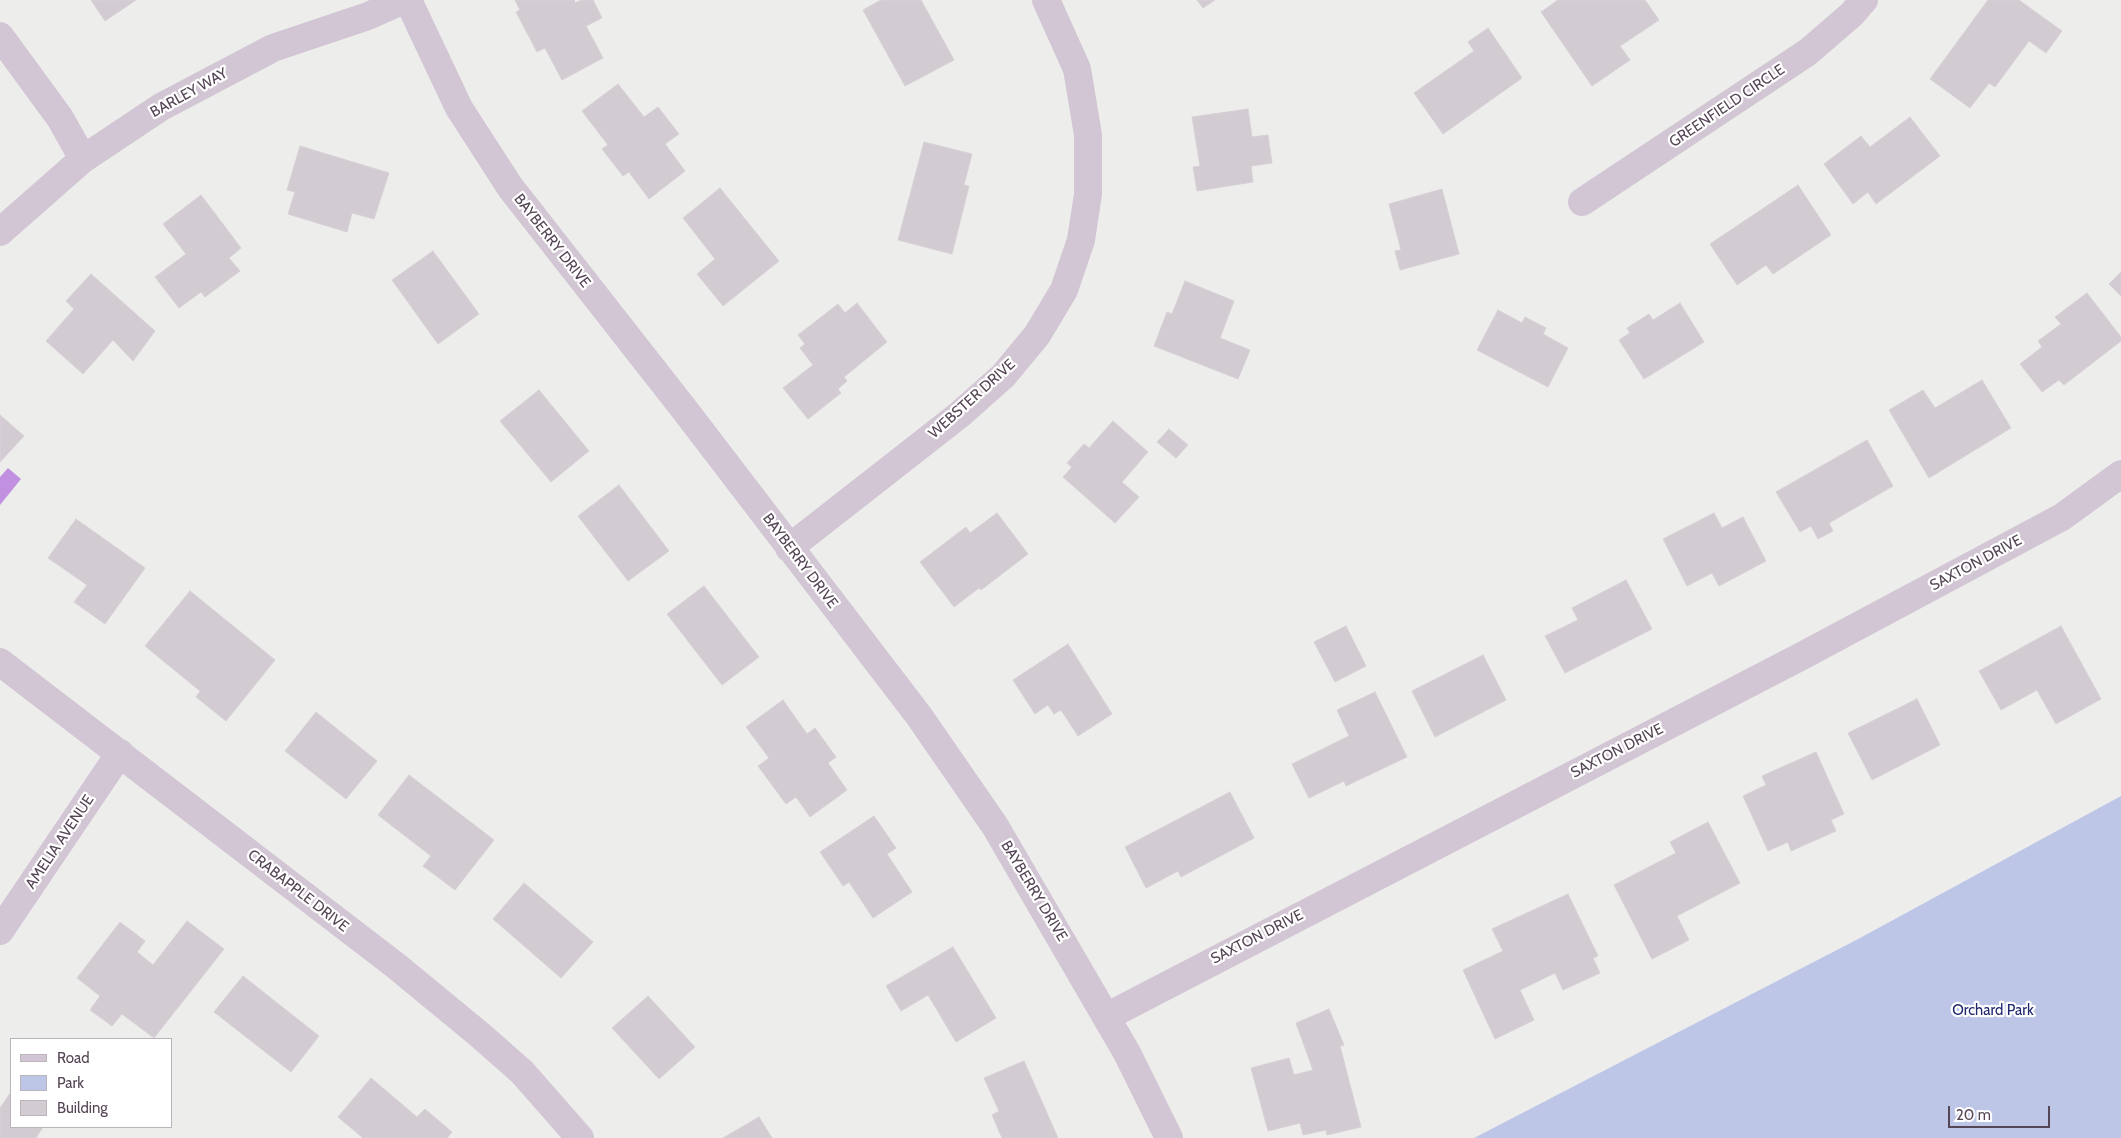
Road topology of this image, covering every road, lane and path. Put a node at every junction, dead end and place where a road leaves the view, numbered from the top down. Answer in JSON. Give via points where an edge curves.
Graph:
{"nodes":[{"id":1,"x":404,"y":0,"type":"edge"},
{"id":2,"x":408,"y":0,"type":"edge"},
{"id":3,"x":1046,"y":0,"type":"edge"},
{"id":4,"x":1864,"y":0,"type":"edge"},
{"id":5,"x":0,"y":36,"type":"edge"},
{"id":6,"x":83,"y":159,"type":"junction"},
{"id":7,"x":1582,"y":202,"type":"dead end"},
{"id":8,"x":0,"y":232,"type":"edge"},
{"id":9,"x":2121,"y":474,"type":"edge"},
{"id":10,"x":789,"y":548,"type":"junction"},
{"id":11,"x":0,"y":662,"type":"edge"},
{"id":12,"x":120,"y":753,"type":"junction"},
{"id":13,"x":0,"y":931,"type":"edge"},
{"id":14,"x":1106,"y":1017,"type":"junction"},
{"id":15,"x":580,"y":1138,"type":"edge"},
{"id":16,"x":1169,"y":1138,"type":"edge"}],
"edges":[{"from":1,"to":6,"type":"street","name":"BARLEY WAY","via":[[368,16],[273,48],[161,107]]},
{"from":2,"to":10,"type":"street","name":"BAYBERRY DRIVE","via":[[459,108],[510,187]]},
{"from":3,"to":10,"type":"street","name":"WEBSTER DRIVE","via":[[1077,69],[1088,134],[1088,194],[1081,240],[1064,290],[1037,335],[1003,376],[959,415]]},
{"from":4,"to":7,"type":"street","name":"GREENFIELD CIRCLE","via":[[1808,52]]},
{"from":5,"to":6,"type":"street","via":[[60,118]]},
{"from":6,"to":8,"type":"street","name":"BARLEY WAY"},
{"from":9,"to":14,"type":"street","name":"SAXTON DRIVE","via":[[2062,517]]},
{"from":10,"to":14,"type":"street","name":"BAYBERRY DRIVE","via":[[918,716],[995,826]]},
{"from":11,"to":12,"type":"street","name":"CRABAPPLE DRIVE"},
{"from":12,"to":13,"type":"street","name":"AMELIA AVENUE"},
{"from":12,"to":15,"type":"street","name":"CRABAPPLE DRIVE","via":[[395,965],[480,1035],[522,1072]]},
{"from":14,"to":16,"type":"street","name":"BAYBERRY DRIVE"}]}
